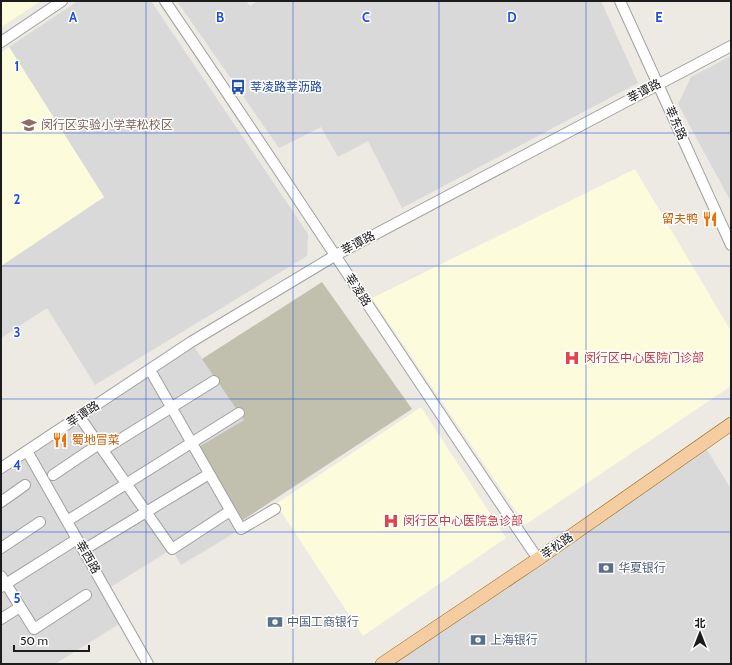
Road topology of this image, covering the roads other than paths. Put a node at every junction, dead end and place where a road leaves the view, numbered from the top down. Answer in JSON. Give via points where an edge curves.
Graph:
{"nodes":[{"id":1,"x":62,"y":1,"type":"edge"},
{"id":2,"x":165,"y":1,"type":"edge"},
{"id":3,"x":620,"y":1,"type":"edge"},
{"id":4,"x":1,"y":42,"type":"edge"},
{"id":5,"x":731,"y":46,"type":"edge"},
{"id":6,"x":658,"y":84,"type":"junction"},
{"id":7,"x":731,"y":245,"type":"edge"},
{"id":8,"x":336,"y":255,"type":"junction"},
{"id":9,"x":150,"y":370,"type":"junction"},
{"id":10,"x":214,"y":381,"type":"dead end"},
{"id":11,"x":172,"y":408,"type":"junction"},
{"id":12,"x":239,"y":413,"type":"dead end"},
{"id":13,"x":79,"y":416,"type":"junction"},
{"id":14,"x":731,"y":424,"type":"edge"},
{"id":15,"x":191,"y":443,"type":"junction"},
{"id":16,"x":101,"y":447,"type":"junction"},
{"id":17,"x":27,"y":451,"type":"junction"},
{"id":18,"x":1,"y":468,"type":"edge"},
{"id":19,"x":209,"y":474,"type":"junction"},
{"id":20,"x":52,"y":475,"type":"dead end"},
{"id":21,"x":126,"y":484,"type":"junction"},
{"id":22,"x":25,"y":486,"type":"dead end"},
{"id":23,"x":1,"y":502,"type":"edge"},
{"id":24,"x":275,"y":509,"type":"dead end"},
{"id":25,"x":230,"y":510,"type":"junction"},
{"id":26,"x":146,"y":512,"type":"junction"},
{"id":27,"x":67,"y":521,"type":"junction"},
{"id":28,"x":40,"y":522,"type":"dead end"},
{"id":29,"x":77,"y":539,"type":"junction"},
{"id":30,"x":90,"y":546,"type":"dead end"},
{"id":31,"x":1,"y":548,"type":"edge"},
{"id":32,"x":538,"y":559,"type":"junction"},
{"id":33,"x":3,"y":582,"type":"edge"},
{"id":34,"x":86,"y":596,"type":"dead end"},
{"id":35,"x":20,"y":607,"type":"junction"},
{"id":36,"x":1,"y":619,"type":"edge"},
{"id":37,"x":148,"y":664,"type":"edge"},
{"id":38,"x":382,"y":664,"type":"edge"}],
"edges":[{"from":1,"to":4,"type":"street"},
{"from":2,"to":8,"type":"street","name":"莘凌路"},
{"from":3,"to":6,"type":"street","name":"莘东路"},
{"from":5,"to":6,"type":"street","name":"莘谭路"},
{"from":6,"to":7,"type":"street","name":"莘东路"},
{"from":6,"to":8,"type":"street","name":"莘谭路"},
{"from":8,"to":9,"type":"street","name":"莘谭路"},
{"from":8,"to":32,"type":"street","name":"莘凌路","via":[[443,420]]},
{"from":9,"to":11,"type":"street"},
{"from":9,"to":13,"type":"street","name":"莘谭路"},
{"from":10,"to":11,"type":"street"},
{"from":11,"to":15,"type":"street"},
{"from":11,"to":16,"type":"street"},
{"from":12,"to":15,"type":"street"},
{"from":13,"to":16,"type":"street"},
{"from":13,"to":17,"type":"street","name":"莘谭路"},
{"from":14,"to":32,"type":"main road","name":"莘松路"},
{"from":15,"to":19,"type":"street"},
{"from":15,"to":21,"type":"street"},
{"from":16,"to":20,"type":"street"},
{"from":16,"to":21,"type":"street"},
{"from":17,"to":18,"type":"street","name":"莘谭路"},
{"from":17,"to":27,"type":"street","name":"莘西路"},
{"from":19,"to":25,"type":"street"},
{"from":19,"to":26,"type":"street"},
{"from":21,"to":26,"type":"street"},
{"from":21,"to":27,"type":"street"},
{"from":22,"to":23,"type":"street"},
{"from":24,"to":25,"type":"street","via":[[241,529]]},
{"from":25,"to":26,"type":"street","via":[[172,549]]},
{"from":26,"to":30,"type":"street"},
{"from":27,"to":29,"type":"street","name":"莘西路"},
{"from":28,"to":31,"type":"street"},
{"from":29,"to":33,"type":"street"},
{"from":29,"to":37,"type":"street","name":"莘西路"},
{"from":32,"to":38,"type":"main road","name":"莘松路"},
{"from":33,"to":35,"type":"street"},
{"from":34,"to":35,"type":"street","via":[[34,629]]},
{"from":35,"to":36,"type":"street"}]}
